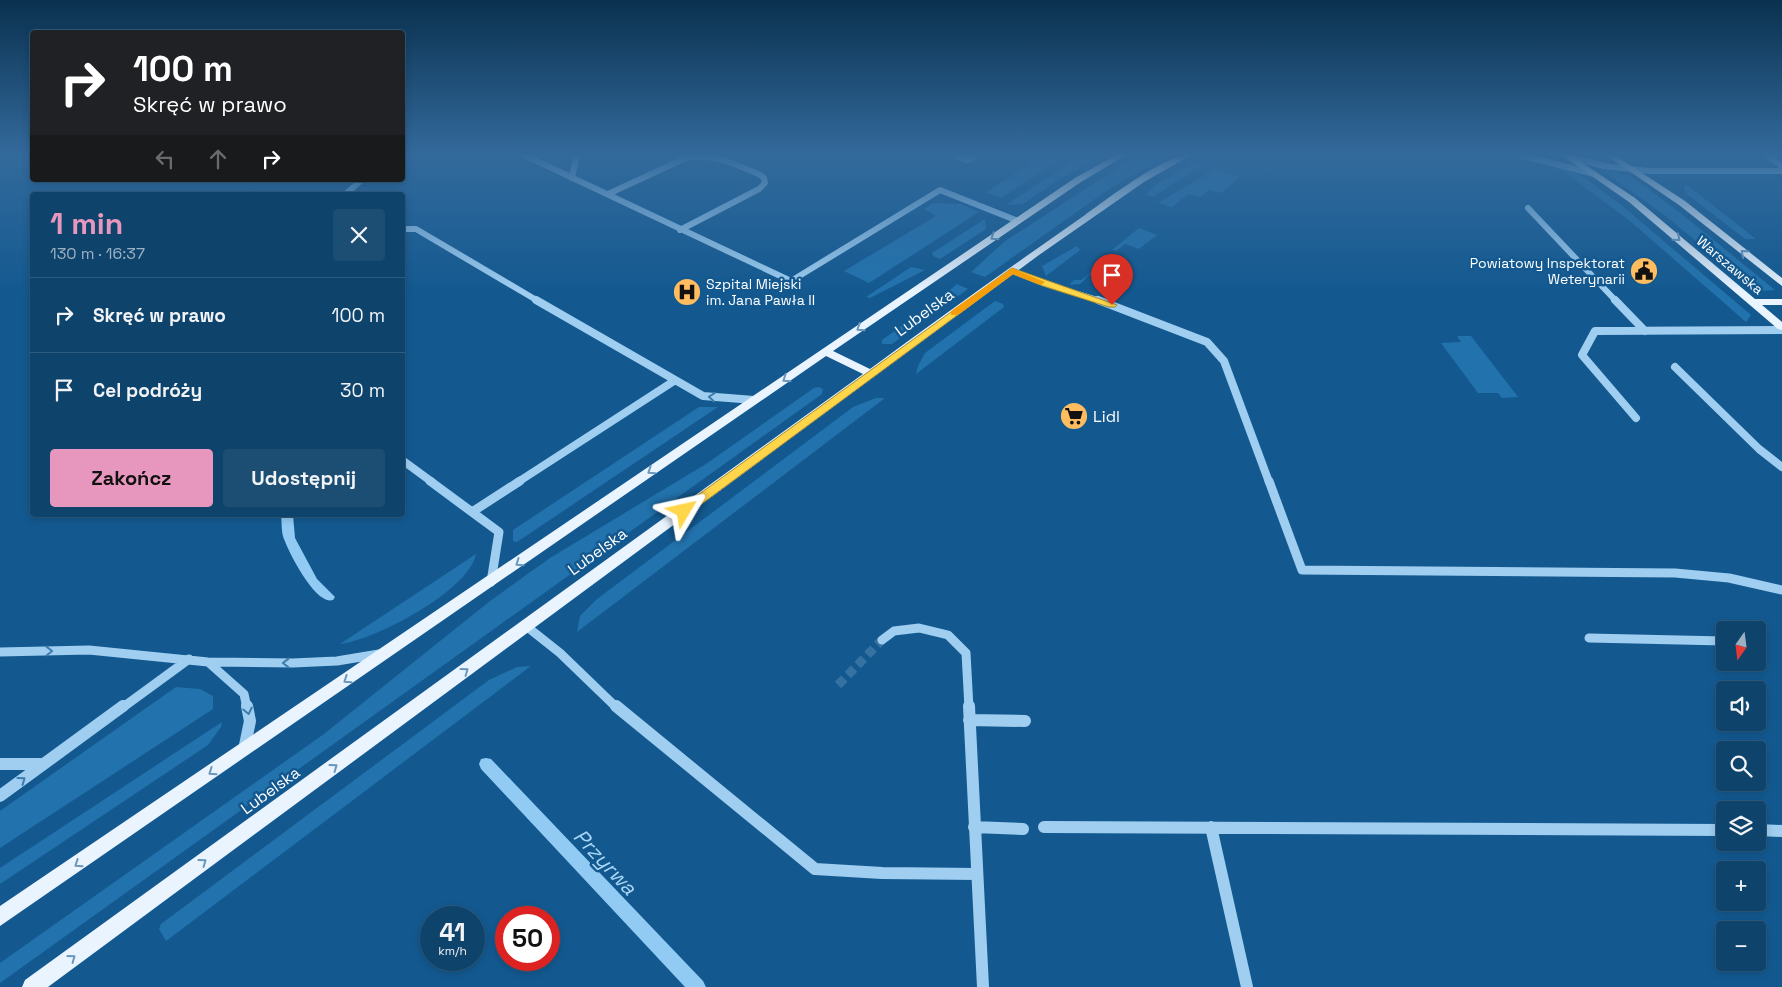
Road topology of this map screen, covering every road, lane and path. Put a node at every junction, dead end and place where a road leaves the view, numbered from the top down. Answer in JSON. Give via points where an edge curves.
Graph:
{"nodes":[{"id":1,"x":620,"y":200,"type":"edge"},
{"id":2,"x":738,"y":200,"type":"edge"},
{"id":3,"x":924,"y":200,"type":"edge"},
{"id":4,"x":965,"y":200,"type":"edge"},
{"id":5,"x":1049,"y":200,"type":"edge"},
{"id":6,"x":1112,"y":200,"type":"edge"},
{"id":7,"x":1632,"y":200,"type":"edge"},
{"id":8,"x":1678,"y":200,"type":"edge"},
{"id":9,"x":1528,"y":208,"type":"dead end"},
{"id":10,"x":1018,"y":221,"type":"junction"},
{"id":11,"x":405,"y":229,"type":"edge"},
{"id":12,"x":680,"y":230,"type":"junction"},
{"id":13,"x":1012,"y":271,"type":"junction"},
{"id":14,"x":1782,"y":283,"type":"edge"},
{"id":15,"x":1753,"y":302,"type":"junction"},
{"id":16,"x":1782,"y":302,"type":"edge"},
{"id":17,"x":1782,"y":329,"type":"edge"},
{"id":18,"x":1644,"y":331,"type":"junction"},
{"id":19,"x":826,"y":352,"type":"junction"},
{"id":20,"x":1675,"y":367,"type":"dead end"},
{"id":21,"x":871,"y":374,"type":"junction"},
{"id":22,"x":674,"y":381,"type":"junction"},
{"id":23,"x":754,"y":400,"type":"junction"},
{"id":24,"x":1636,"y":418,"type":"dead end"},
{"id":25,"x":405,"y":462,"type":"edge"},
{"id":26,"x":1782,"y":467,"type":"edge"},
{"id":27,"x":472,"y":512,"type":"junction"},
{"id":28,"x":491,"y":582,"type":"junction"},
{"id":29,"x":1782,"y":590,"type":"edge"},
{"id":30,"x":526,"y":626,"type":"junction"},
{"id":31,"x":1590,"y":638,"type":"dead end"},
{"id":32,"x":882,"y":640,"type":"tunnel mouth"},
{"id":33,"x":1716,"y":640,"type":"edge"},
{"id":34,"x":0,"y":652,"type":"edge"},
{"id":35,"x":387,"y":653,"type":"junction"},
{"id":36,"x":189,"y":659,"type":"junction"},
{"id":37,"x":208,"y":662,"type":"junction"},
{"id":38,"x":969,"y":720,"type":"junction"},
{"id":39,"x":1025,"y":721,"type":"dead end"},
{"id":40,"x":244,"y":750,"type":"junction"},
{"id":41,"x":0,"y":764,"type":"edge"},
{"id":42,"x":43,"y":764,"type":"junction"},
{"id":43,"x":0,"y":796,"type":"edge"},
{"id":44,"x":974,"y":827,"type":"junction"},
{"id":45,"x":1044,"y":827,"type":"dead end"},
{"id":46,"x":1211,"y":827,"type":"junction"},
{"id":47,"x":1023,"y":829,"type":"dead end"},
{"id":48,"x":1716,"y":830,"type":"edge"},
{"id":49,"x":1766,"y":830,"type":"edge"},
{"id":50,"x":1782,"y":831,"type":"edge"},
{"id":51,"x":977,"y":874,"type":"junction"},
{"id":52,"x":0,"y":917,"type":"edge"},
{"id":53,"x":32,"y":987,"type":"edge"},
{"id":54,"x":983,"y":987,"type":"edge"},
{"id":55,"x":1247,"y":987,"type":"edge"}],
"edges":[{"from":1,"to":12,"type":"street"},
{"from":2,"to":12,"type":"street"},
{"from":3,"to":12,"type":"street","via":[[791,281]]},
{"from":4,"to":10,"type":"street"},
{"from":5,"to":10,"type":"main road","name":"Lubelska"},
{"from":6,"to":13,"type":"main road","name":"Lubelska"},
{"from":7,"to":15,"type":"main road","name":"Warszawska","one_way":true},
{"from":14,"to":8,"type":"main road","name":"Warszawska","one_way":true},
{"from":9,"to":18,"type":"street"},
{"from":10,"to":19,"type":"main road","name":"Lubelska","one_way":true},
{"from":11,"to":22,"type":"street","via":[[416,229]]},
{"from":13,"to":21,"type":"main road","name":"Lubelska"},
{"from":13,"to":29,"type":"street","via":[[1094,298],[1207,342],[1215,349],[1224,361],[1302,570],[1675,573],[1726,576]]},
{"from":15,"to":16,"type":"main road"},
{"from":15,"to":17,"type":"main road","name":"Warszawska"},
{"from":17,"to":18,"type":"street"},
{"from":18,"to":24,"type":"street","via":[[1595,331],[1582,355]]},
{"from":19,"to":21,"type":"main road"},
{"from":19,"to":23,"type":"main road","name":"Lubelska","one_way":true},
{"from":20,"to":26,"type":"street","via":[[1759,449]]},
{"from":21,"to":30,"type":"main road","name":"Lubelska"},
{"from":23,"to":22,"type":"street","one_way":true,"via":[[704,396]]},
{"from":22,"to":27,"type":"street"},
{"from":23,"to":28,"type":"main road","name":"Lubelska","one_way":true},
{"from":25,"to":27,"type":"street"},
{"from":27,"to":28,"type":"street","via":[[499,532]]},
{"from":28,"to":35,"type":"main road","name":"Lubelska"},
{"from":30,"to":51,"type":"street","via":[[560,653],[615,706],[815,869]]},
{"from":53,"to":30,"type":"main road","name":"Lubelska","one_way":true},
{"from":31,"to":33,"type":"street"},
{"from":32,"to":38,"type":"street","via":[[894,631],[920,628],[948,634],[966,653]]},
{"from":34,"to":36,"type":"street","one_way":true,"via":[[89,650]]},
{"from":35,"to":37,"type":"street","one_way":true,"via":[[336,661]]},
{"from":35,"to":40,"type":"main road","name":"Lubelska","one_way":true},
{"from":36,"to":37,"type":"street"},
{"from":36,"to":42,"type":"street"},
{"from":37,"to":40,"type":"street","one_way":true,"via":[[244,694],[250,721]]},
{"from":38,"to":39,"type":"lane"},
{"from":38,"to":44,"type":"street"},
{"from":40,"to":52,"type":"main road","name":"Lubelska","one_way":true},
{"from":41,"to":42,"type":"street"},
{"from":43,"to":42,"type":"lane","one_way":true},
{"from":44,"to":47,"type":"street"},
{"from":44,"to":51,"type":"street"},
{"from":45,"to":46,"type":"street"},
{"from":46,"to":48,"type":"street"},
{"from":46,"to":55,"type":"street"},
{"from":49,"to":50,"type":"street"},
{"from":51,"to":54,"type":"street"}]}
